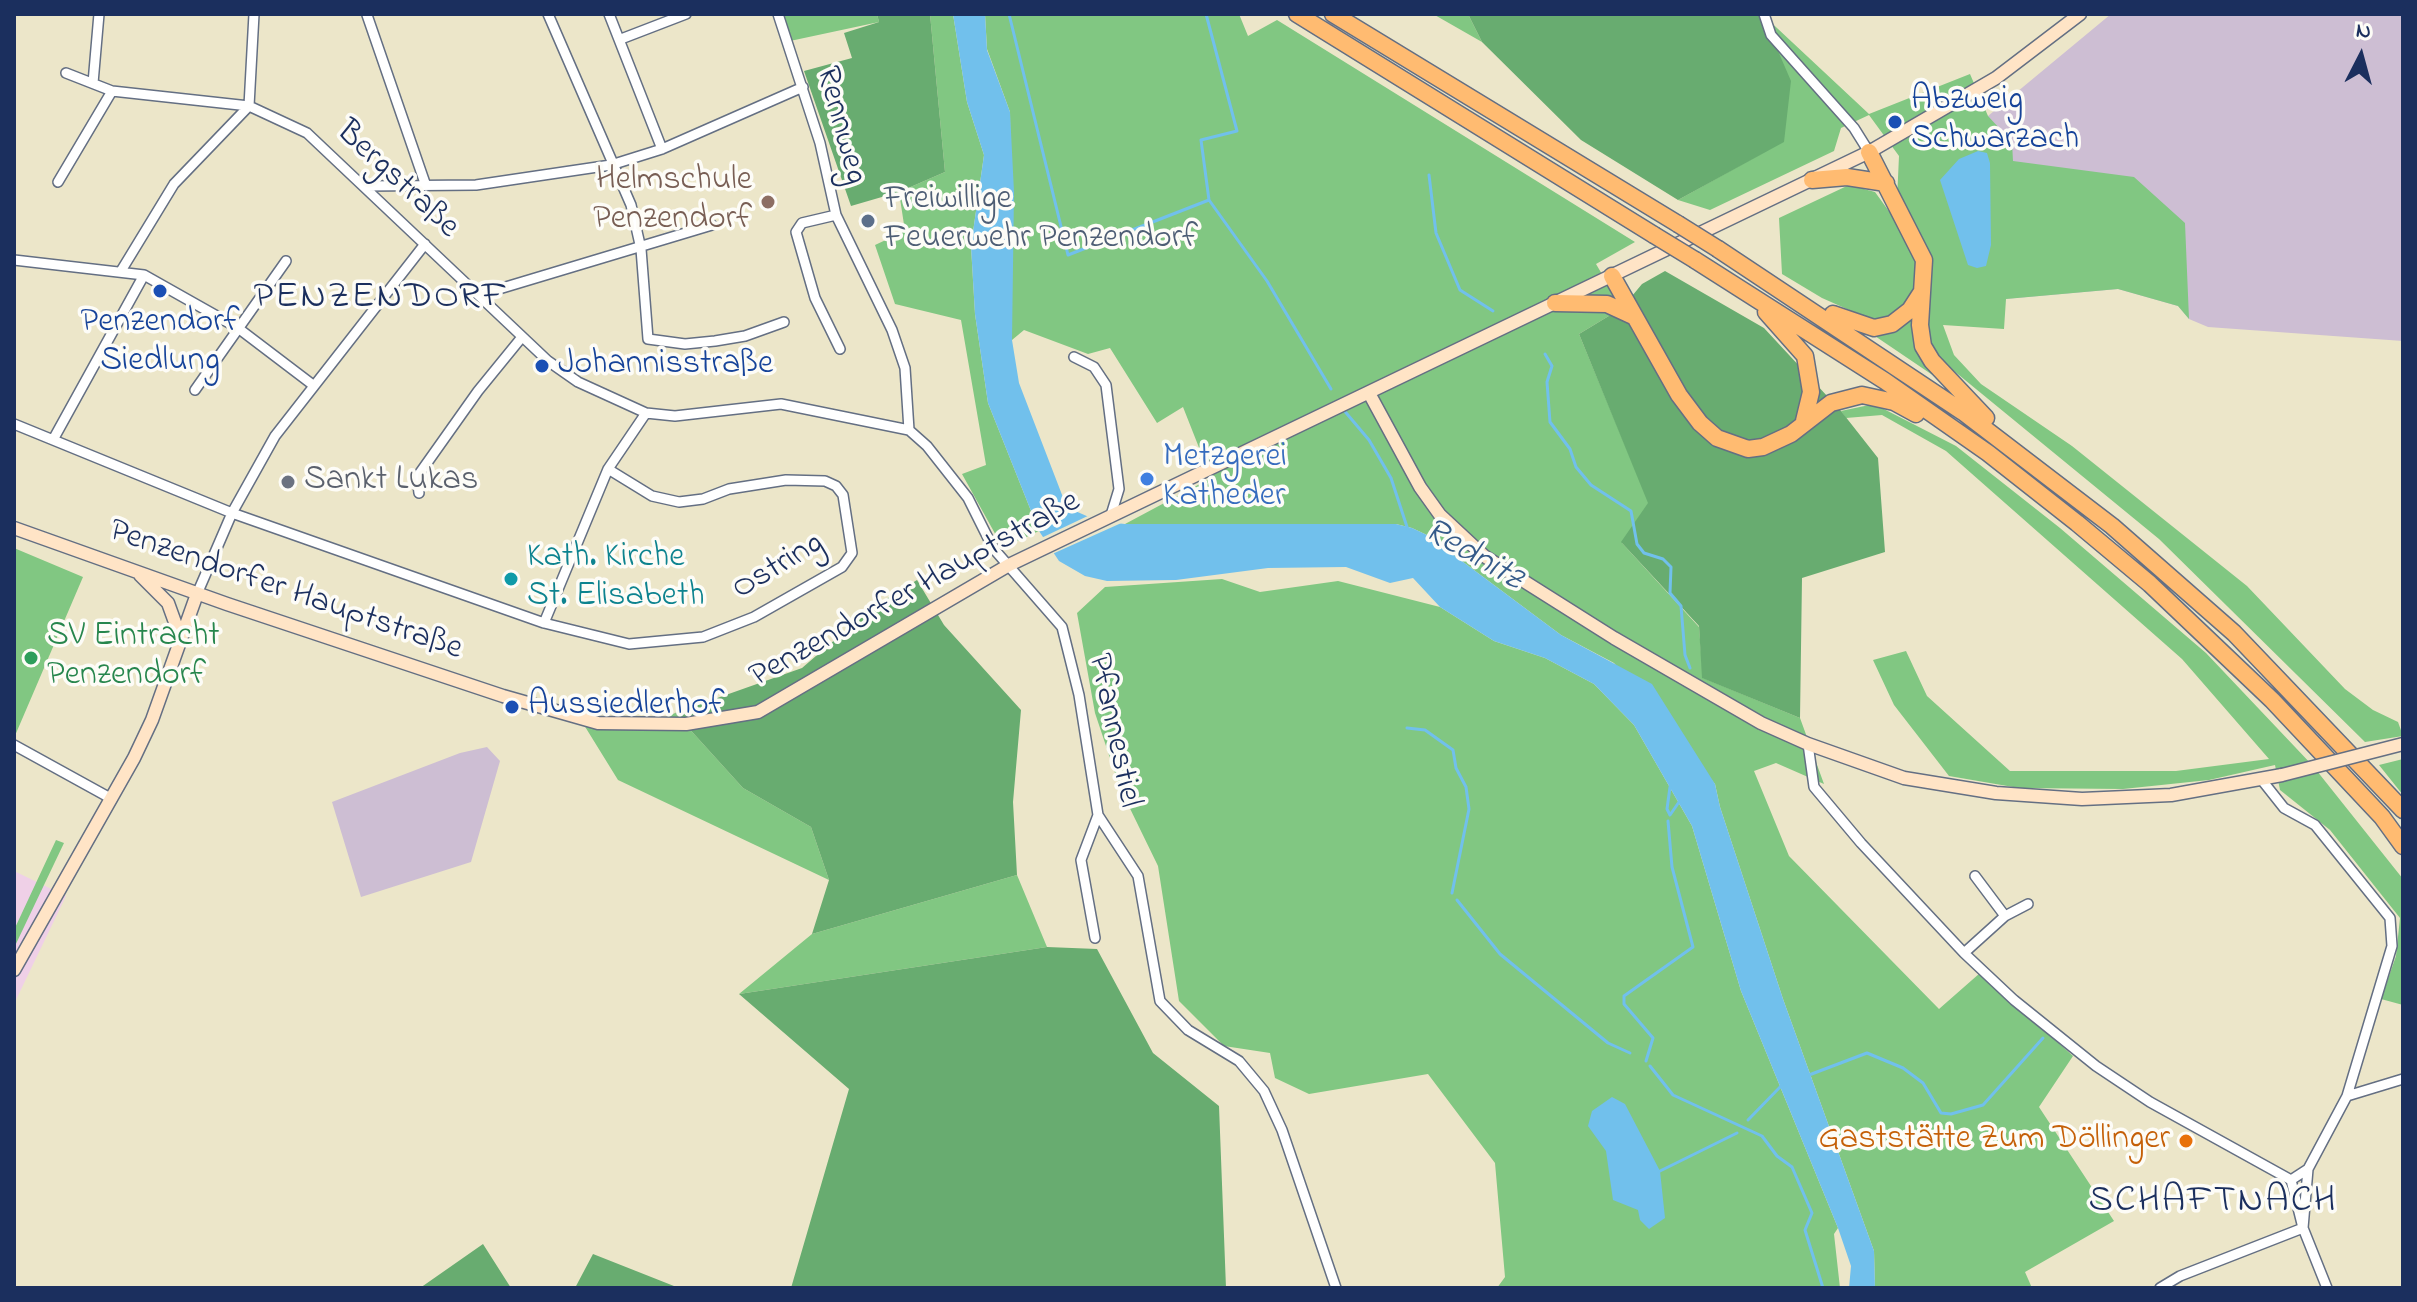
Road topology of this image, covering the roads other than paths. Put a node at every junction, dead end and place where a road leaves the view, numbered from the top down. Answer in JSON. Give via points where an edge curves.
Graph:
{"nodes":[{"id":1,"x":99,"y":14,"type":"edge"},
{"id":2,"x":254,"y":14,"type":"edge"},
{"id":3,"x":364,"y":14,"type":"edge"},
{"id":4,"x":548,"y":14,"type":"edge"},
{"id":5,"x":609,"y":14,"type":"edge"},
{"id":6,"x":686,"y":14,"type":"edge"},
{"id":7,"x":778,"y":14,"type":"edge"},
{"id":8,"x":1297,"y":14,"type":"edge"},
{"id":9,"x":1333,"y":14,"type":"edge"},
{"id":10,"x":1764,"y":14,"type":"edge"},
{"id":11,"x":2080,"y":14,"type":"edge"},
{"id":12,"x":621,"y":39,"type":"junction"},
{"id":13,"x":66,"y":73,"type":"dead end"},
{"id":14,"x":93,"y":83,"type":"junction"},
{"id":15,"x":803,"y":87,"type":"junction"},
{"id":16,"x":112,"y":91,"type":"junction"},
{"id":17,"x":249,"y":106,"type":"junction"},
{"id":18,"x":662,"y":149,"type":"junction"},
{"id":19,"x":1869,"y":152,"type":"junction"},
{"id":20,"x":611,"y":165,"type":"junction"},
{"id":21,"x":1812,"y":180,"type":"junction"},
{"id":22,"x":58,"y":182,"type":"dead end"},
{"id":23,"x":1886,"y":183,"type":"junction"},
{"id":24,"x":366,"y":186,"type":"junction"},
{"id":25,"x":426,"y":186,"type":"junction"},
{"id":26,"x":836,"y":215,"type":"junction"},
{"id":27,"x":712,"y":225,"type":"dead end"},
{"id":28,"x":425,"y":244,"type":"junction"},
{"id":29,"x":641,"y":249,"type":"junction"},
{"id":30,"x":14,"y":260,"type":"edge"},
{"id":31,"x":286,"y":261,"type":"dead end"},
{"id":32,"x":121,"y":271,"type":"junction"},
{"id":33,"x":144,"y":275,"type":"junction"},
{"id":34,"x":1612,"y":276,"type":"junction"},
{"id":35,"x":1925,"y":281,"type":"junction"},
{"id":36,"x":1735,"y":284,"type":"junction"},
{"id":37,"x":479,"y":295,"type":"junction"},
{"id":38,"x":1795,"y":298,"type":"junction"},
{"id":39,"x":1555,"y":303,"type":"junction"},
{"id":40,"x":1634,"y":317,"type":"junction"},
{"id":41,"x":784,"y":322,"type":"dead end"},
{"id":42,"x":238,"y":328,"type":"junction"},
{"id":43,"x":522,"y":337,"type":"junction"},
{"id":44,"x":840,"y":349,"type":"dead end"},
{"id":45,"x":1074,"y":357,"type":"dead end"},
{"id":46,"x":313,"y":385,"type":"junction"},
{"id":47,"x":195,"y":390,"type":"dead end"},
{"id":48,"x":1369,"y":393,"type":"junction"},
{"id":49,"x":646,"y":413,"type":"junction"},
{"id":50,"x":1804,"y":421,"type":"junction"},
{"id":51,"x":14,"y":424,"type":"edge"},
{"id":52,"x":909,"y":430,"type":"junction"},
{"id":53,"x":54,"y":438,"type":"junction"},
{"id":54,"x":1988,"y":453,"type":"junction"},
{"id":55,"x":2040,"y":468,"type":"junction"},
{"id":56,"x":608,"y":469,"type":"junction"},
{"id":57,"x":419,"y":493,"type":"dead end"},
{"id":58,"x":232,"y":513,"type":"junction"},
{"id":59,"x":1106,"y":518,"type":"junction"},
{"id":60,"x":14,"y":528,"type":"edge"},
{"id":61,"x":1009,"y":565,"type":"junction"},
{"id":62,"x":138,"y":572,"type":"junction"},
{"id":63,"x":197,"y":594,"type":"junction"},
{"id":64,"x":544,"y":623,"type":"junction"},
{"id":65,"x":181,"y":639,"type":"junction"},
{"id":66,"x":1808,"y":744,"type":"junction"},
{"id":67,"x":2403,"y":744,"type":"edge"},
{"id":68,"x":14,"y":745,"type":"edge"},
{"id":69,"x":2261,"y":779,"type":"junction"},
{"id":70,"x":112,"y":799,"type":"junction"},
{"id":71,"x":2403,"y":810,"type":"edge"},
{"id":72,"x":1098,"y":815,"type":"junction"},
{"id":73,"x":2403,"y":846,"type":"edge"},
{"id":74,"x":1975,"y":876,"type":"dead end"},
{"id":75,"x":2028,"y":904,"type":"dead end"},
{"id":76,"x":2005,"y":916,"type":"junction"},
{"id":77,"x":1095,"y":938,"type":"dead end"},
{"id":78,"x":1964,"y":953,"type":"junction"},
{"id":79,"x":14,"y":970,"type":"edge"},
{"id":80,"x":2403,"y":1079,"type":"edge"},
{"id":81,"x":2347,"y":1096,"type":"junction"},
{"id":82,"x":2308,"y":1169,"type":"junction"},
{"id":83,"x":2291,"y":1180,"type":"junction"},
{"id":84,"x":2303,"y":1228,"type":"junction"},
{"id":85,"x":1336,"y":1288,"type":"edge"},
{"id":86,"x":2160,"y":1288,"type":"edge"},
{"id":87,"x":2327,"y":1288,"type":"edge"}],
"edges":[{"from":1,"to":14,"type":"street"},
{"from":2,"to":17,"type":"street"},
{"from":3,"to":25,"type":"street"},
{"from":4,"to":20,"type":"street"},
{"from":5,"to":12,"type":"street"},
{"from":6,"to":12,"type":"street"},
{"from":7,"to":15,"type":"street","name":"Rennweg"},
{"from":8,"to":36,"type":"highway","bridge":true},
{"from":9,"to":38,"type":"highway","bridge":true},
{"from":10,"to":19,"type":"street","via":[[1771,35]]},
{"from":11,"to":19,"type":"main road","name":"Penzendorfer Hauptstraße","via":[[1996,78]]},
{"from":12,"to":18,"type":"street"},
{"from":13,"to":14,"type":"street","name":"Bergstraße"},
{"from":14,"to":16,"type":"street","name":"Bergstraße"},
{"from":15,"to":18,"type":"street"},
{"from":15,"to":26,"type":"street","name":"Rennweg"},
{"from":16,"to":17,"type":"street","name":"Bergstraße"},
{"from":16,"to":22,"type":"street"},
{"from":17,"to":24,"type":"street","name":"Bergstraße","via":[[307,133]]},
{"from":17,"to":32,"type":"street","via":[[174,184]]},
{"from":18,"to":20,"type":"street"},
{"from":19,"to":21,"type":"main road","name":"Penzendorfer Hauptstraße"},
{"from":19,"to":23,"type":"highway"},
{"from":20,"to":25,"type":"street","via":[[476,185]]},
{"from":20,"to":29,"type":"street","via":[[631,205]]},
{"from":21,"to":23,"type":"highway","via":[[1847,177]]},
{"from":21,"to":34,"type":"main road","name":"Penzendorfer Hauptstraße"},
{"from":23,"to":35,"type":"highway","via":[[1918,243]]},
{"from":24,"to":25,"type":"street"},
{"from":24,"to":28,"type":"street","name":"Bergstraße"},
{"from":26,"to":44,"type":"street","via":[[802,223],[796,232],[815,298]]},
{"from":26,"to":52,"type":"street","name":"Rennweg","via":[[905,368]]},
{"from":27,"to":29,"type":"street"},
{"from":28,"to":37,"type":"street","name":"Bergstraße"},
{"from":28,"to":46,"type":"street"},
{"from":29,"to":37,"type":"street"},
{"from":29,"to":41,"type":"street","via":[[648,339],[715,341]]},
{"from":30,"to":32,"type":"street"},
{"from":31,"to":42,"type":"street"},
{"from":32,"to":33,"type":"street"},
{"from":33,"to":42,"type":"street"},
{"from":33,"to":53,"type":"street"},
{"from":34,"to":39,"type":"main road","name":"Penzendorfer Hauptstraße"},
{"from":34,"to":40,"type":"highway"},
{"from":35,"to":38,"type":"highway","via":[[1910,310],[1892,324],[1874,328]]},
{"from":35,"to":55,"type":"highway","via":[[1920,325],[1932,361]]},
{"from":36,"to":50,"type":"highway","via":[[1805,356],[1811,392]]},
{"from":36,"to":54,"type":"highway"},
{"from":37,"to":43,"type":"street","name":"Bergstraße"},
{"from":38,"to":55,"type":"highway"},
{"from":39,"to":40,"type":"highway","via":[[1607,304]]},
{"from":39,"to":48,"type":"main road","name":"Penzendorfer Hauptstraße"},
{"from":40,"to":50,"type":"highway","via":[[1679,395],[1717,438],[1748,449],[1763,447],[1791,434]]},
{"from":42,"to":46,"type":"street"},
{"from":42,"to":47,"type":"street"},
{"from":43,"to":49,"type":"street","name":"Bergstraße","via":[[578,382]]},
{"from":43,"to":57,"type":"street","via":[[417,477]]},
{"from":45,"to":59,"type":"street","via":[[1094,367],[1106,385],[1119,489]]},
{"from":46,"to":58,"type":"street","via":[[275,436]]},
{"from":48,"to":59,"type":"main road","name":"Penzendorfer Hauptstraße"},
{"from":48,"to":66,"type":"main road","via":[[1426,496],[1484,556],[1614,638],[1761,723]]},
{"from":49,"to":52,"type":"street","name":"Bergstraße","via":[[675,416],[781,404]]},
{"from":49,"to":56,"type":"street"},
{"from":50,"to":54,"type":"highway","via":[[1831,403],[1862,395],[1894,402]]},
{"from":51,"to":53,"type":"street","name":"Ostring"},
{"from":52,"to":61,"type":"street","via":[[950,471],[993,548]]},
{"from":53,"to":58,"type":"street","name":"Ostring"},
{"from":54,"to":73,"type":"highway","via":[[2207,636],[2382,817]]},
{"from":55,"to":71,"type":"highway","via":[[2234,633]]},
{"from":56,"to":64,"type":"street"},
{"from":56,"to":64,"type":"street","name":"Ostring","via":[[652,496],[679,502],[757,484],[825,481],[843,495],[852,553],[842,567],[754,617],[703,637],[629,644]]},
{"from":58,"to":63,"type":"street"},
{"from":58,"to":64,"type":"street","name":"Ostring"},
{"from":59,"to":61,"type":"main road","name":"Penzendorfer Hauptstraße"},
{"from":60,"to":62,"type":"main road","name":"Penzendorfer Hauptstraße"},
{"from":61,"to":63,"type":"main road","name":"Penzendorfer Hauptstraße","via":[[758,712],[686,724],[598,723],[556,712]]},
{"from":61,"to":72,"type":"street","name":"Pfannestiel","via":[[1062,627]]},
{"from":62,"to":63,"type":"main road","name":"Penzendorfer Hauptstraße"},
{"from":62,"to":65,"type":"main road","via":[[168,603]]},
{"from":63,"to":65,"type":"main road"},
{"from":65,"to":70,"type":"main road","via":[[152,720]]},
{"from":66,"to":69,"type":"main road","via":[[1904,778],[2010,794],[2082,799],[2171,795]]},
{"from":66,"to":78,"type":"street","via":[[1814,787]]},
{"from":67,"to":69,"type":"main road","bridge":true},
{"from":68,"to":70,"type":"street"},
{"from":69,"to":81,"type":"street","via":[[2284,808],[2315,825],[2390,918],[2392,946]]},
{"from":70,"to":79,"type":"main road"},
{"from":72,"to":77,"type":"street","via":[[1081,860]]},
{"from":72,"to":85,"type":"street","name":"Pfannestiel","via":[[1138,876],[1160,1001],[1188,1030],[1239,1061],[1264,1091]]},
{"from":74,"to":76,"type":"street"},
{"from":75,"to":76,"type":"street"},
{"from":76,"to":78,"type":"street"},
{"from":78,"to":83,"type":"street","via":[[2096,1066]]},
{"from":80,"to":81,"type":"street"},
{"from":81,"to":82,"type":"street"},
{"from":82,"to":83,"type":"street"},
{"from":82,"to":84,"type":"street"},
{"from":83,"to":84,"type":"street"},
{"from":84,"to":86,"type":"street"},
{"from":84,"to":87,"type":"street"}]}
